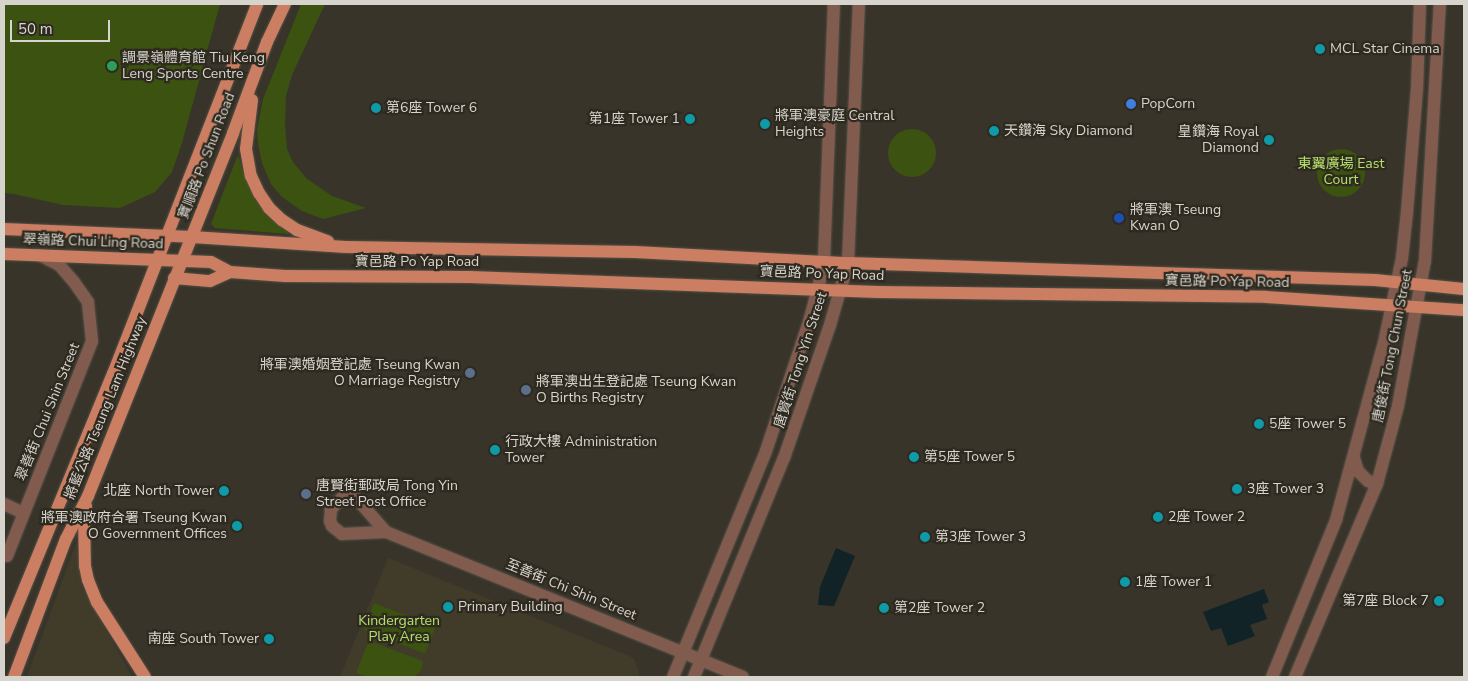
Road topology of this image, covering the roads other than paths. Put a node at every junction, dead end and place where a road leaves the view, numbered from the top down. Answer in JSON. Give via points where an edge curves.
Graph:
{"nodes":[{"id":1,"x":257,"y":4,"type":"edge"},
{"id":2,"x":285,"y":4,"type":"edge"},
{"id":3,"x":834,"y":4,"type":"edge"},
{"id":4,"x":859,"y":4,"type":"edge"},
{"id":5,"x":1420,"y":4,"type":"edge"},
{"id":6,"x":1440,"y":4,"type":"edge"},
{"id":7,"x":267,"y":42,"type":"junction"},
{"id":8,"x":4,"y":229,"type":"edge"},
{"id":9,"x":168,"y":236,"type":"junction"},
{"id":10,"x":192,"y":237,"type":"junction"},
{"id":11,"x":346,"y":247,"type":"junction"},
{"id":12,"x":4,"y":254,"type":"edge"},
{"id":13,"x":37,"y":254,"type":"junction"},
{"id":14,"x":159,"y":260,"type":"junction"},
{"id":15,"x":182,"y":261,"type":"junction"},
{"id":16,"x":824,"y":261,"type":"junction"},
{"id":17,"x":848,"y":263,"type":"junction"},
{"id":18,"x":230,"y":272,"type":"junction"},
{"id":19,"x":174,"y":278,"type":"junction"},
{"id":20,"x":1397,"y":282,"type":"junction"},
{"id":21,"x":1421,"y":286,"type":"junction"},
{"id":22,"x":818,"y":289,"type":"junction"},
{"id":23,"x":1464,"y":289,"type":"edge"},
{"id":24,"x":840,"y":290,"type":"junction"},
{"id":25,"x":1392,"y":306,"type":"junction"},
{"id":26,"x":1418,"y":307,"type":"junction"},
{"id":27,"x":1464,"y":310,"type":"edge"},
{"id":28,"x":1354,"y":458,"type":"junction"},
{"id":29,"x":1376,"y":484,"type":"junction"},
{"id":30,"x":88,"y":496,"type":"junction"},
{"id":31,"x":4,"y":504,"type":"edge"},
{"id":32,"x":23,"y":513,"type":"junction"},
{"id":33,"x":386,"y":532,"type":"dead end"},
{"id":34,"x":7,"y":556,"type":"dead end"},
{"id":35,"x":4,"y":638,"type":"edge"},
{"id":36,"x":683,"y":651,"type":"junction"},
{"id":37,"x":702,"y":659,"type":"junction"},
{"id":38,"x":14,"y":677,"type":"edge"},
{"id":39,"x":145,"y":677,"type":"edge"},
{"id":40,"x":673,"y":677,"type":"edge"},
{"id":41,"x":694,"y":677,"type":"edge"},
{"id":42,"x":743,"y":677,"type":"edge"},
{"id":43,"x":1272,"y":677,"type":"edge"},
{"id":44,"x":1295,"y":677,"type":"edge"}],
"edges":[{"from":1,"to":9,"type":"main road","name":"寶順路 Po Shun Road"},
{"from":2,"to":7,"type":"main road","name":"寶順路 Po Shun Road"},
{"from":3,"to":16,"type":"street","name":"唐賢街 Tong Yin Street"},
{"from":4,"to":17,"type":"street","name":"唐賢街 Tong Yin Street"},
{"from":5,"to":20,"type":"street","name":"唐俊街 Tong Chun Street","via":[[1407,212]]},
{"from":6,"to":21,"type":"street","name":"唐俊街 Tong Chun Street","via":[[1433,156]]},
{"from":7,"to":10,"type":"main road","name":"寶順路 Po Shun Road"},
{"from":7,"to":11,"type":"main road","via":[[246,135],[252,176],[270,208],[282,220],[314,237]]},
{"from":8,"to":9,"type":"main road","name":"翠嶺路 Chui Ling Road"},
{"from":9,"to":10,"type":"main road","name":"翠嶺路 Chui Ling Road"},
{"from":9,"to":14,"type":"main road","name":"寶順路 Po Shun Road"},
{"from":10,"to":11,"type":"main road","name":"寶邑路 Po Yap Road"},
{"from":10,"to":15,"type":"main road","name":"寶順路 Po Shun Road"},
{"from":11,"to":16,"type":"main road","name":"寶邑路 Po Yap Road","via":[[635,252]]},
{"from":12,"to":13,"type":"main road","name":"翠嶺路 Chui Ling Road"},
{"from":13,"to":14,"type":"main road","name":"翠嶺路 Chui Ling Road"},
{"from":13,"to":32,"type":"street","name":"翠善街 Chui Shin Street","via":[[59,265],[80,289],[88,302],[92,341]]},
{"from":14,"to":15,"type":"main road","name":"翠嶺路 Chui Ling Road"},
{"from":14,"to":35,"type":"main road","name":"將藍公路 Tseung Lam Highway"},
{"from":15,"to":18,"type":"main road","name":"寶邑路 Po Yap Road","via":[[211,262]]},
{"from":15,"to":19,"type":"main road","name":"將藍公路 Tseung Lam Highway"},
{"from":16,"to":17,"type":"main road","name":"寶邑路 Po Yap Road"},
{"from":16,"to":22,"type":"street","name":"唐賢街 Tong Yin Street"},
{"from":17,"to":20,"type":"main road","name":"寶邑路 Po Yap Road"},
{"from":17,"to":24,"type":"street","name":"唐賢街 Tong Yin Street"},
{"from":18,"to":19,"type":"main road","via":[[210,281]]},
{"from":18,"to":22,"type":"main road","name":"寶邑路 Po Yap Road"},
{"from":19,"to":30,"type":"main road","name":"將藍公路 Tseung Lam Highway"},
{"from":20,"to":21,"type":"main road","name":"寶邑路 Po Yap Road"},
{"from":20,"to":25,"type":"street","name":"唐俊街 Tong Chun Street"},
{"from":21,"to":23,"type":"main road","name":"寶邑路 Po Yap Road"},
{"from":21,"to":26,"type":"street","name":"唐俊街 Tong Chun Street"},
{"from":22,"to":24,"type":"main road","name":"寶邑路 Po Yap Road"},
{"from":22,"to":36,"type":"street","name":"唐賢街 Tong Yin Street","via":[[766,451]]},
{"from":24,"to":25,"type":"main road","name":"寶邑路 Po Yap Road","via":[[1266,297]]},
{"from":24,"to":37,"type":"street","name":"唐賢街 Tong Yin Street","via":[[784,458]]},
{"from":25,"to":26,"type":"main road","name":"寶邑路 Po Yap Road"},
{"from":25,"to":28,"type":"street","name":"唐俊街 Tong Chun Street"},
{"from":26,"to":27,"type":"main road","name":"寶邑路 Po Yap Road"},
{"from":26,"to":29,"type":"street","name":"唐俊街 Tong Chun Street","via":[[1398,406]]},
{"from":28,"to":29,"type":"street","via":[[1358,471]]},
{"from":28,"to":43,"type":"street","name":"唐俊街 Tong Chun Street","via":[[1336,520]]},
{"from":29,"to":44,"type":"street","name":"唐俊街 Tong Chun Street"},
{"from":30,"to":38,"type":"main road","name":"將藍公路 Tseung Lam Highway","via":[[66,539]]},
{"from":30,"to":39,"type":"main road","via":[[84,516],[84,566],[88,580],[97,602]]},
{"from":31,"to":32,"type":"street"},
{"from":32,"to":34,"type":"street","name":"翠善街 Chui Shin Street"},
{"from":33,"to":36,"type":"street","name":"至善街 Chi Shin Street"},
{"from":36,"to":37,"type":"street","name":"至善街 Chi Shin Street"},
{"from":36,"to":40,"type":"street","name":"唐賢街 Tong Yin Street"},
{"from":37,"to":41,"type":"street","name":"唐賢街 Tong Yin Street"},
{"from":37,"to":42,"type":"street","name":"至善街 Chi Shin Street"}]}
